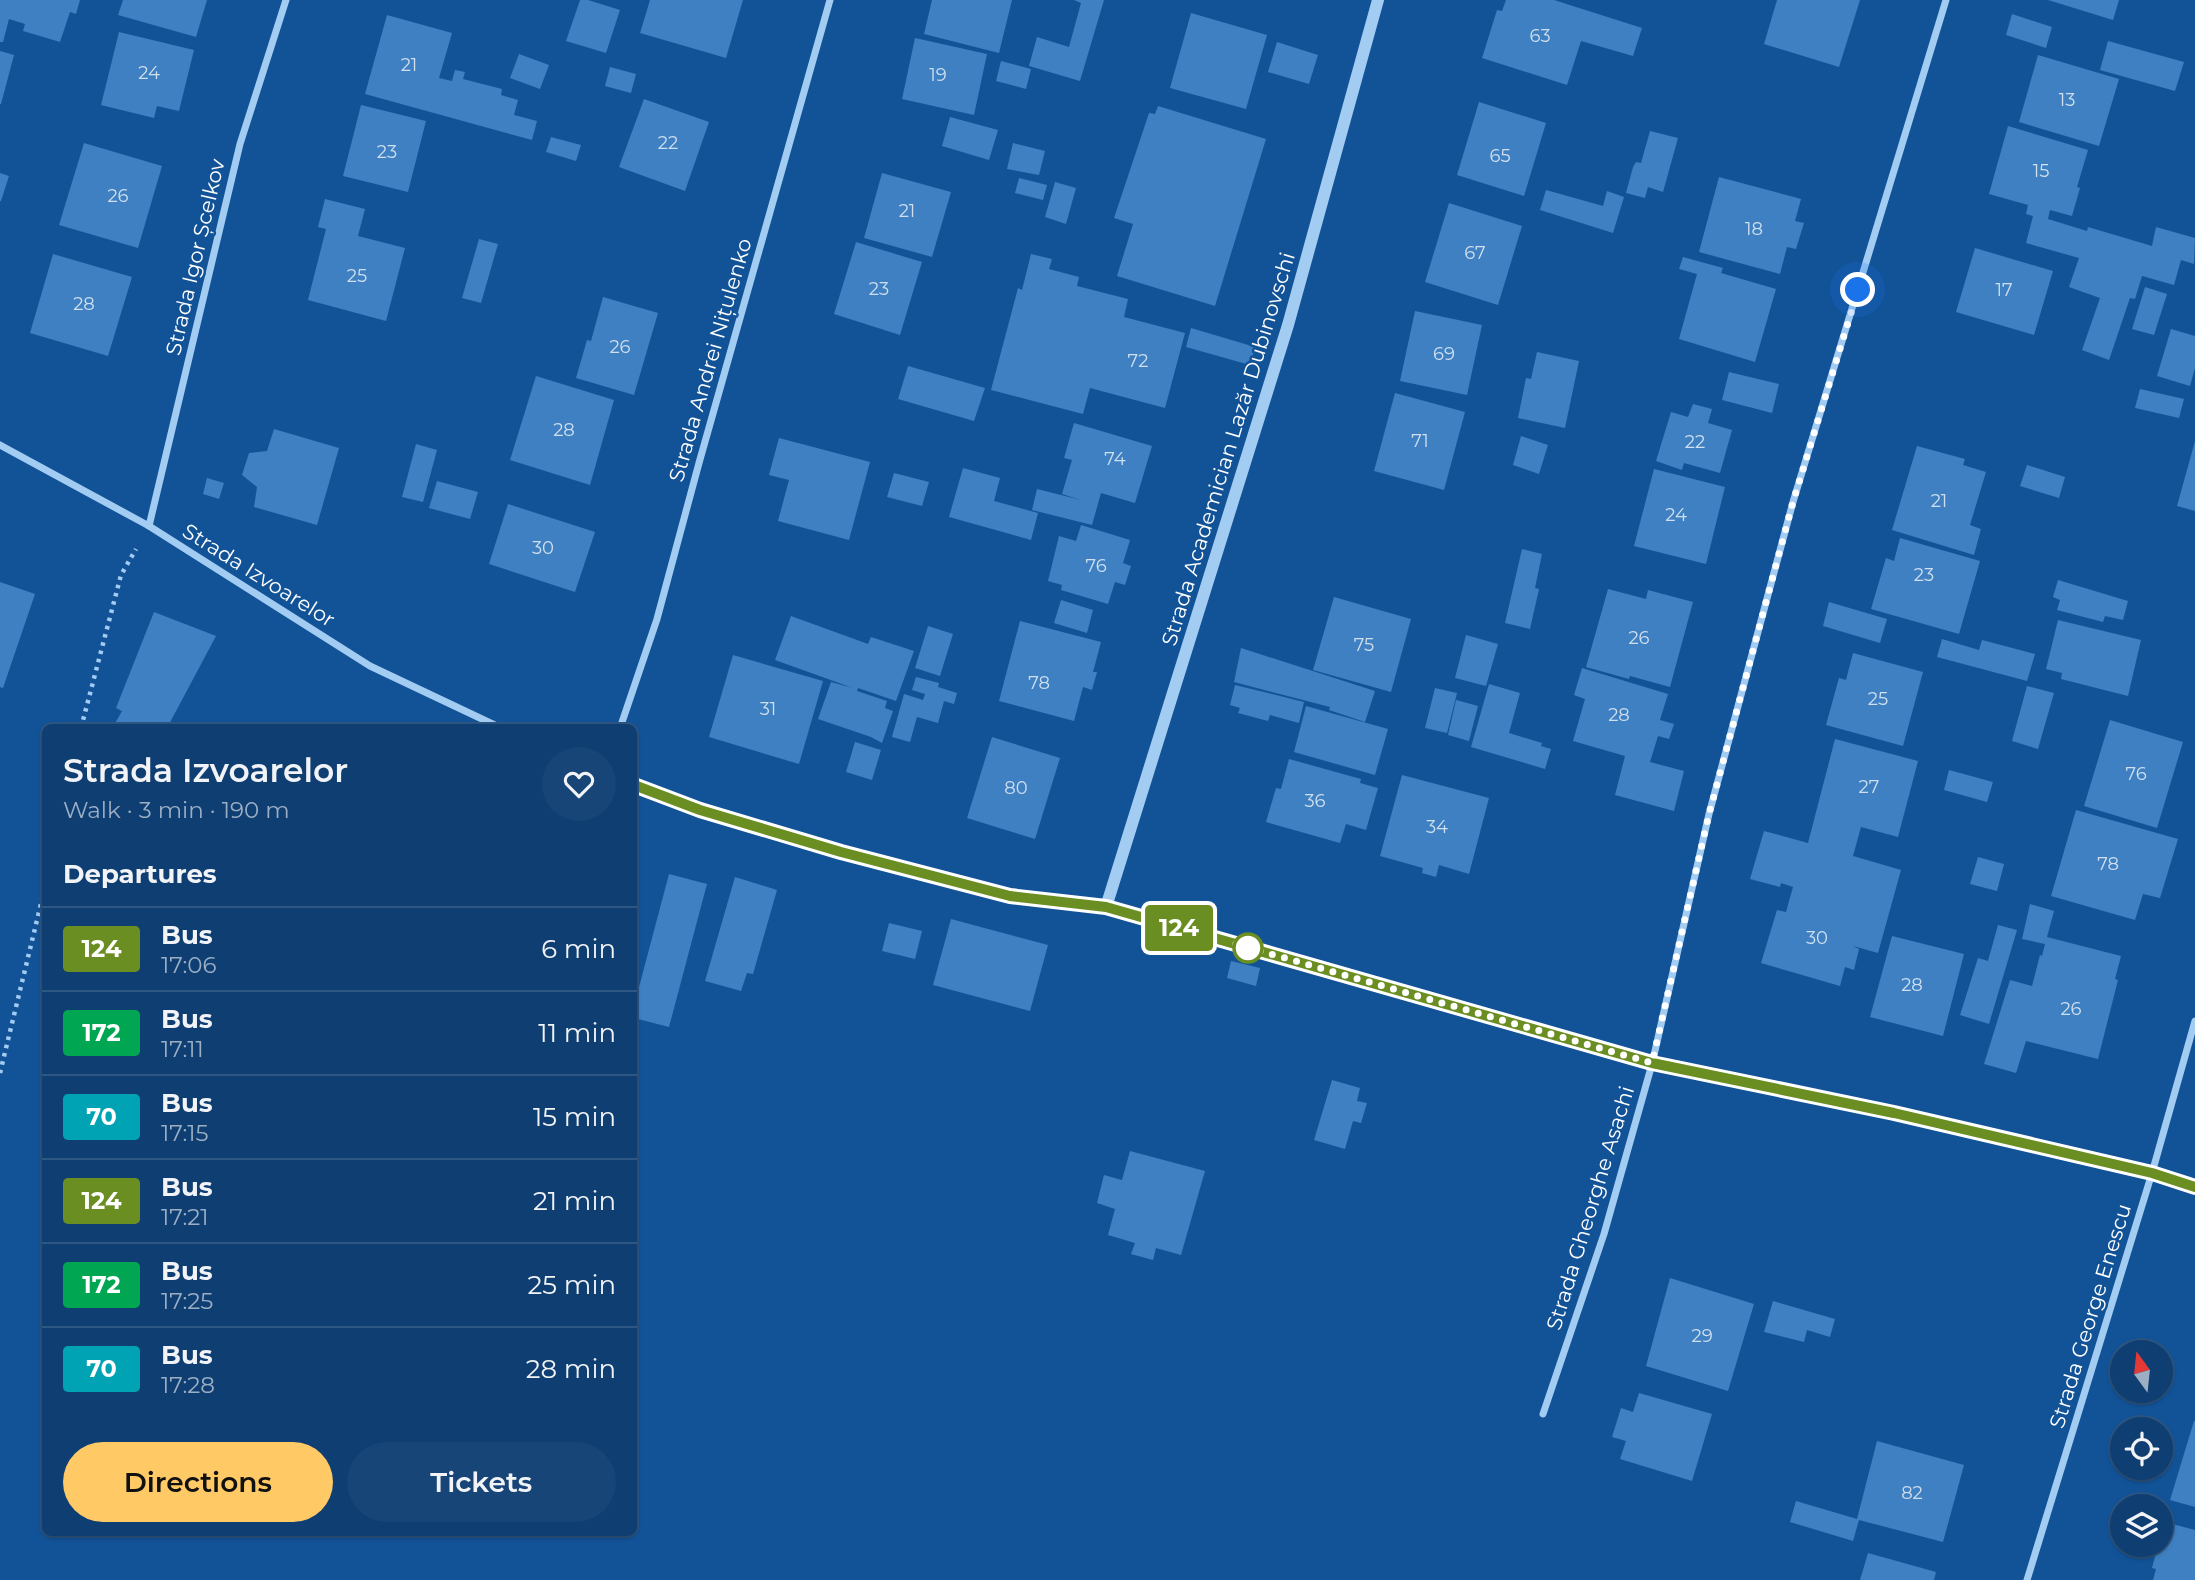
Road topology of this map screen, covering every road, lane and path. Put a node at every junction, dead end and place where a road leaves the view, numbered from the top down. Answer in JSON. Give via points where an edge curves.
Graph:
{"nodes":[{"id":1,"x":286,"y":0,"type":"edge"},
{"id":2,"x":831,"y":0,"type":"edge"},
{"id":3,"x":1378,"y":0,"type":"edge"},
{"id":4,"x":1946,"y":0,"type":"edge"},
{"id":5,"x":0,"y":445,"type":"edge"},
{"id":6,"x":149,"y":526,"type":"junction"},
{"id":7,"x":82,"y":724,"type":"edge"},
{"id":8,"x":493,"y":724,"type":"edge"},
{"id":9,"x":621,"y":724,"type":"edge"},
{"id":10,"x":637,"y":786,"type":"edge"},
{"id":11,"x":42,"y":900,"type":"edge"},
{"id":12,"x":1106,"y":907,"type":"junction"},
{"id":13,"x":2195,"y":1021,"type":"edge"},
{"id":14,"x":1652,"y":1063,"type":"junction"},
{"id":15,"x":0,"y":1073,"type":"edge"},
{"id":16,"x":2152,"y":1173,"type":"junction"},
{"id":17,"x":2195,"y":1187,"type":"edge"},
{"id":18,"x":1543,"y":1414,"type":"dead end"},
{"id":19,"x":2027,"y":1580,"type":"edge"}],
"edges":[{"from":1,"to":6,"type":"street","name":"Strada Igor Șсelkov","via":[[240,144]]},
{"from":2,"to":9,"type":"street","name":"Strada Andrei Nițulenko","via":[[657,619]]},
{"from":3,"to":12,"type":"street","name":"Strada Academician Lazăr Dubinovschi","via":[[1288,325]]},
{"from":4,"to":14,"type":"street","name":"Strada Gheorghe Asachi","via":[[1793,502],[1709,814]]},
{"from":5,"to":6,"type":"street","name":"Strada Izvoarelor"},
{"from":6,"to":7,"type":"path","via":[[121,575]]},
{"from":6,"to":8,"type":"street","name":"Strada Izvoarelor","via":[[370,666]]},
{"from":10,"to":12,"type":"street","via":[[713,814],[997,893]]},
{"from":11,"to":15,"type":"path"},
{"from":12,"to":14,"type":"street"},
{"from":13,"to":16,"type":"street","name":"Strada George Enescu"},
{"from":14,"to":16,"type":"street"},
{"from":14,"to":18,"type":"street","name":"Strada Gheorghe Asachi","via":[[1604,1234]]},
{"from":16,"to":17,"type":"street"},
{"from":16,"to":19,"type":"street","name":"Strada George Enescu"}]}
